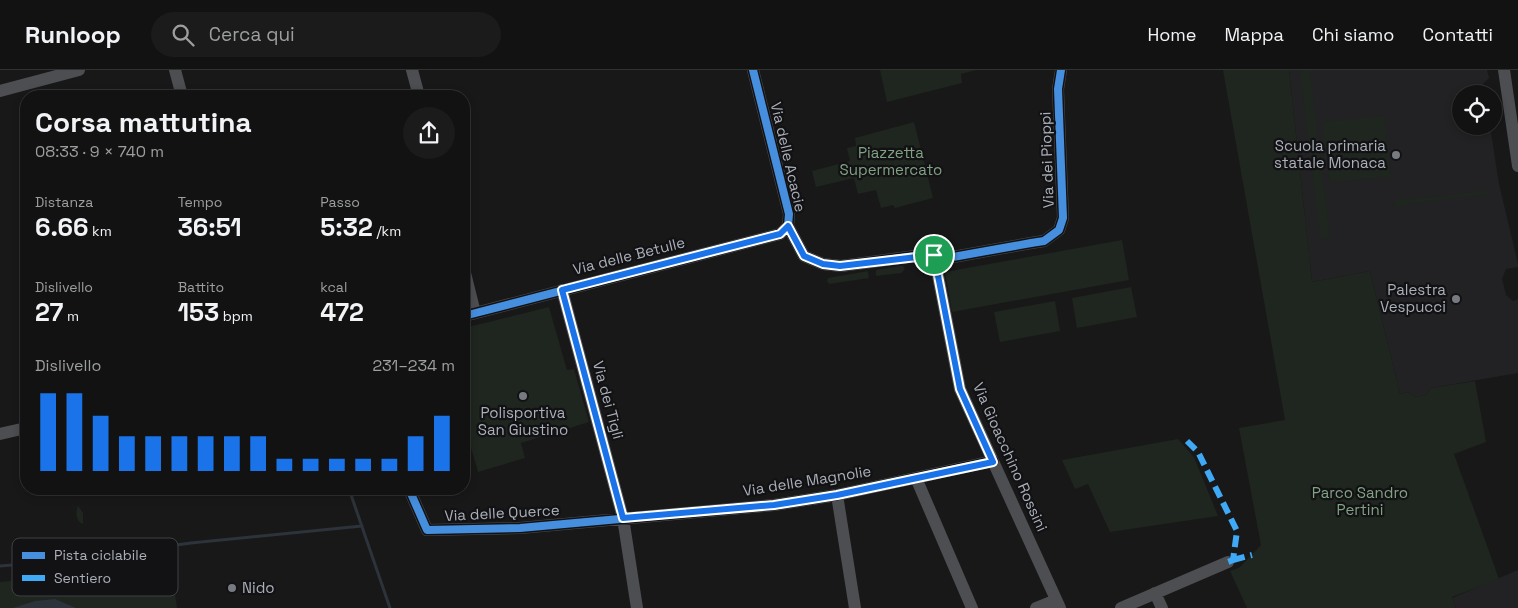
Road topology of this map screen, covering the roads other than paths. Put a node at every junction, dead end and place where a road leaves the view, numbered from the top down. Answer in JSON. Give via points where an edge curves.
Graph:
{"nodes":[{"id":1,"x":79,"y":70,"type":"edge"},
{"id":2,"x":175,"y":70,"type":"edge"},
{"id":3,"x":412,"y":70,"type":"edge"},
{"id":4,"x":753,"y":70,"type":"edge"},
{"id":5,"x":1060,"y":70,"type":"edge"},
{"id":6,"x":1504,"y":70,"type":"edge"},
{"id":7,"x":180,"y":90,"type":"edge"},
{"id":8,"x":417,"y":90,"type":"edge"},
{"id":9,"x":0,"y":91,"type":"edge"},
{"id":10,"x":1518,"y":166,"type":"edge"},
{"id":11,"x":788,"y":226,"type":"junction"},
{"id":12,"x":934,"y":255,"type":"junction"},
{"id":13,"x":562,"y":290,"type":"junction"},
{"id":14,"x":470,"y":315,"type":"edge"},
{"id":15,"x":20,"y":429,"type":"edge"},
{"id":16,"x":0,"y":434,"type":"edge"},
{"id":17,"x":993,"y":462,"type":"junction"},
{"id":18,"x":916,"y":478,"type":"junction"},
{"id":19,"x":412,"y":495,"type":"edge"},
{"id":20,"x":837,"y":495,"type":"junction"},
{"id":21,"x":623,"y":518,"type":"junction"},
{"id":22,"x":1228,"y":562,"type":"dead end"},
{"id":23,"x":1156,"y":593,"type":"junction"},
{"id":24,"x":1058,"y":604,"type":"edge"},
{"id":25,"x":637,"y":608,"type":"edge"},
{"id":26,"x":855,"y":608,"type":"edge"},
{"id":27,"x":972,"y":608,"type":"edge"},
{"id":28,"x":1036,"y":608,"type":"edge"},
{"id":29,"x":1121,"y":608,"type":"edge"},
{"id":30,"x":1162,"y":608,"type":"edge"}],
"edges":[{"from":1,"to":9,"type":"street"},
{"from":2,"to":7,"type":"street"},
{"from":3,"to":8,"type":"street"},
{"from":4,"to":11,"type":"street","name":"Via delle Acacie","via":[[790,214]]},
{"from":5,"to":12,"type":"street","name":"Via dei Pioppi","via":[[1063,218],[1059,230],[1044,241],[952,256]]},
{"from":6,"to":10,"type":"street"},
{"from":11,"to":12,"type":"street","name":"Via delle Acacie","via":[[804,256],[823,264],[840,266]]},
{"from":11,"to":13,"type":"street","name":"Via delle Betulle","via":[[780,234]]},
{"from":12,"to":17,"type":"street","name":"Via Gioacchino Rossini","via":[[960,389]]},
{"from":13,"to":14,"type":"street","name":"Via delle Betulle"},
{"from":13,"to":21,"type":"street","name":"Via dei Tigli"},
{"from":15,"to":16,"type":"street"},
{"from":17,"to":18,"type":"street","name":"Via delle Magnolie"},
{"from":17,"to":24,"type":"street","name":"Via Gioacchino Rossini"},
{"from":18,"to":20,"type":"street","name":"Via delle Magnolie"},
{"from":18,"to":27,"type":"street"},
{"from":19,"to":21,"type":"street","name":"Via delle Querce","via":[[427,530],[520,528]]},
{"from":20,"to":21,"type":"street","name":"Via delle Magnolie","via":[[774,505]]},
{"from":20,"to":26,"type":"street"},
{"from":21,"to":25,"type":"street","name":"Via dei Tigli"},
{"from":22,"to":23,"type":"street"},
{"from":23,"to":29,"type":"street"},
{"from":23,"to":30,"type":"street"},
{"from":24,"to":28,"type":"street"}]}
